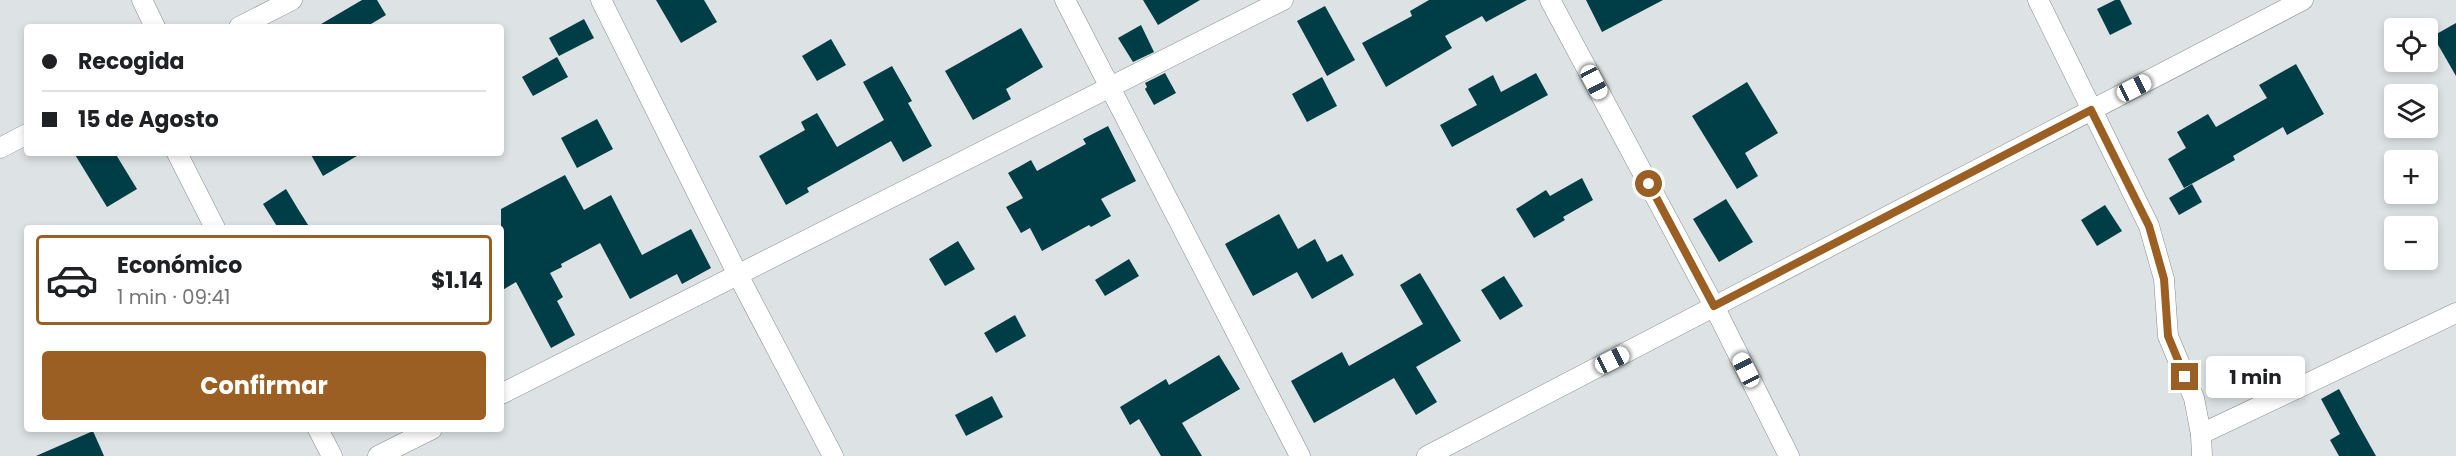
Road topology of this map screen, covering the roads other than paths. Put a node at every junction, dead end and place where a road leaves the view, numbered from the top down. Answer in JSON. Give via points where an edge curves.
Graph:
{"nodes":[{"id":1,"x":142,"y":0,"type":"edge"},
{"id":2,"x":292,"y":0,"type":"edge"},
{"id":3,"x":602,"y":0,"type":"edge"},
{"id":4,"x":1065,"y":0,"type":"edge"},
{"id":5,"x":1283,"y":0,"type":"edge"},
{"id":6,"x":1550,"y":0,"type":"edge"},
{"id":7,"x":2038,"y":0,"type":"edge"},
{"id":8,"x":2303,"y":0,"type":"edge"},
{"id":9,"x":154,"y":24,"type":"edge"},
{"id":10,"x":245,"y":24,"type":"edge"},
{"id":11,"x":1110,"y":87,"type":"junction"},
{"id":12,"x":2091,"y":110,"type":"junction"},
{"id":13,"x":24,"y":136,"type":"edge"},
{"id":14,"x":0,"y":148,"type":"edge"},
{"id":15,"x":179,"y":156,"type":"edge"},
{"id":16,"x":213,"y":225,"type":"edge"},
{"id":17,"x":738,"y":275,"type":"junction"},
{"id":18,"x":1714,"y":306,"type":"junction"},
{"id":19,"x":2456,"y":314,"type":"edge"},
{"id":20,"x":504,"y":392,"type":"edge"},
{"id":21,"x":320,"y":432,"type":"edge"},
{"id":22,"x":426,"y":432,"type":"edge"},
{"id":23,"x":2201,"y":434,"type":"junction"},
{"id":24,"x":332,"y":456,"type":"edge"},
{"id":25,"x":378,"y":456,"type":"edge"},
{"id":26,"x":833,"y":456,"type":"edge"},
{"id":27,"x":1300,"y":456,"type":"edge"},
{"id":28,"x":1427,"y":456,"type":"edge"},
{"id":29,"x":1789,"y":456,"type":"edge"},
{"id":30,"x":2202,"y":456,"type":"edge"}],
"edges":[{"from":1,"to":9,"type":"street"},
{"from":2,"to":10,"type":"street"},
{"from":3,"to":17,"type":"street"},
{"from":4,"to":11,"type":"street"},
{"from":5,"to":11,"type":"street"},
{"from":6,"to":18,"type":"street"},
{"from":7,"to":12,"type":"street"},
{"from":8,"to":12,"type":"street"},
{"from":11,"to":17,"type":"street"},
{"from":11,"to":27,"type":"street"},
{"from":12,"to":18,"type":"street"},
{"from":12,"to":23,"type":"street","via":[[2149,226],[2164,279],[2168,336],[2194,398]]},
{"from":13,"to":14,"type":"street"},
{"from":15,"to":16,"type":"street"},
{"from":17,"to":20,"type":"street"},
{"from":17,"to":26,"type":"street"},
{"from":18,"to":28,"type":"street"},
{"from":18,"to":29,"type":"street"},
{"from":19,"to":23,"type":"street"},
{"from":21,"to":24,"type":"street"},
{"from":22,"to":25,"type":"street"},
{"from":23,"to":30,"type":"street"}]}
